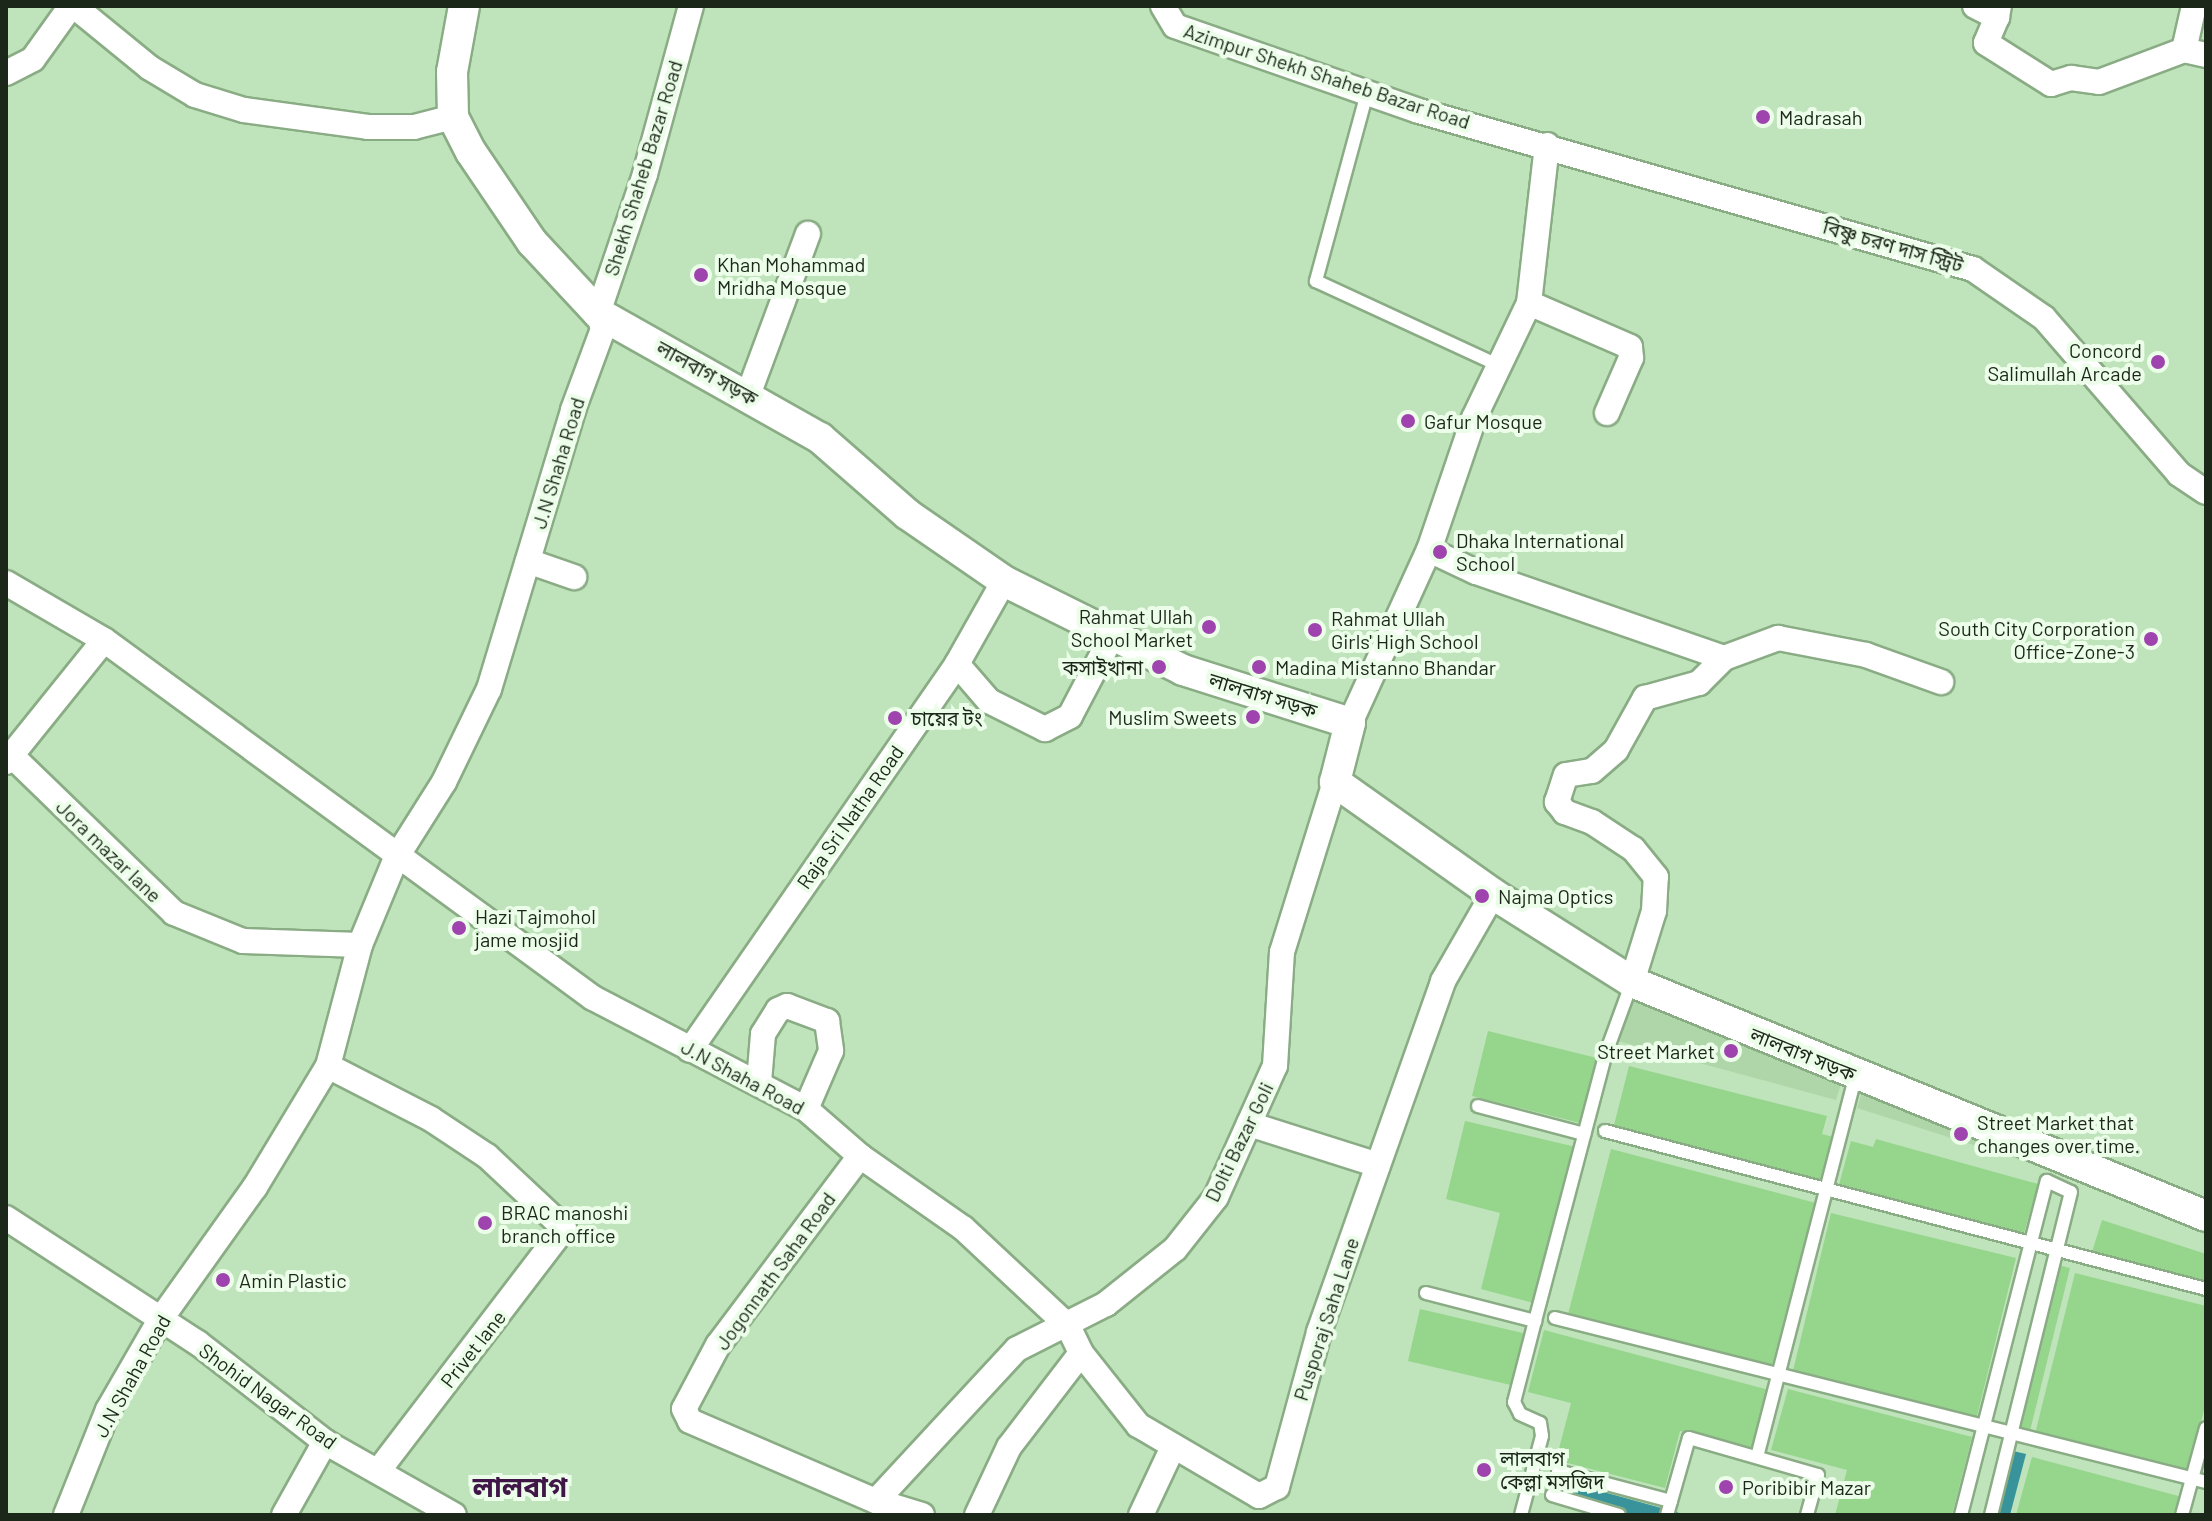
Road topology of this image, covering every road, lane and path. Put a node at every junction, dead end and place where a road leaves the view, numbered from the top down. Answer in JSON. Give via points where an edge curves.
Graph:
{"nodes":[{"id":1,"x":73,"y":6,"type":"edge"},
{"id":2,"x":464,"y":6,"type":"edge"},
{"id":3,"x":691,"y":6,"type":"edge"},
{"id":4,"x":1163,"y":6,"type":"edge"},
{"id":5,"x":1991,"y":10,"type":"edge"},
{"id":6,"x":2188,"y":10,"type":"edge"},
{"id":7,"x":2195,"y":52,"type":"edge"},
{"id":8,"x":6,"y":73,"type":"edge"},
{"id":9,"x":1367,"y":93,"type":"junction"},
{"id":10,"x":453,"y":117,"type":"junction"},
{"id":11,"x":1547,"y":145,"type":"junction"},
{"id":12,"x":808,"y":234,"type":"dead end"},
{"id":13,"x":1529,"y":303,"type":"junction"},
{"id":14,"x":600,"y":321,"type":"junction"},
{"id":15,"x":1498,"y":365,"type":"junction"},
{"id":16,"x":748,"y":395,"type":"junction"},
{"id":17,"x":1607,"y":413,"type":"dead end"},
{"id":18,"x":2206,"y":492,"type":"edge"},
{"id":19,"x":1429,"y":550,"type":"junction"},
{"id":20,"x":528,"y":561,"type":"junction"},
{"id":21,"x":574,"y":577,"type":"dead end"},
{"id":22,"x":1004,"y":581,"type":"junction"},
{"id":23,"x":6,"y":583,"type":"edge"},
{"id":24,"x":1111,"y":638,"type":"junction"},
{"id":25,"x":104,"y":640,"type":"junction"},
{"id":26,"x":1724,"y":658,"type":"junction"},
{"id":27,"x":957,"y":664,"type":"junction"},
{"id":28,"x":1941,"y":682,"type":"dead end"},
{"id":29,"x":1350,"y":723,"type":"junction"},
{"id":30,"x":8,"y":758,"type":"edge"},
{"id":31,"x":1335,"y":782,"type":"junction"},
{"id":32,"x":396,"y":858,"type":"junction"},
{"id":33,"x":1493,"y":894,"type":"junction"},
{"id":34,"x":360,"y":945,"type":"junction"},
{"id":35,"x":1632,"y":982,"type":"junction"},
{"id":36,"x":690,"y":1050,"type":"junction"},
{"id":37,"x":328,"y":1066,"type":"junction"},
{"id":38,"x":1856,"y":1075,"type":"junction"},
{"id":39,"x":759,"y":1082,"type":"junction"},
{"id":40,"x":1478,"y":1106,"type":"dead end"},
{"id":41,"x":806,"y":1109,"type":"junction"},
{"id":42,"x":1249,"y":1124,"type":"junction"},
{"id":43,"x":1605,"y":1131,"type":"dead end"},
{"id":44,"x":1584,"y":1134,"type":"junction"},
{"id":45,"x":860,"y":1156,"type":"junction"},
{"id":46,"x":1378,"y":1165,"type":"junction"},
{"id":47,"x":1827,"y":1189,"type":"junction"},
{"id":48,"x":2206,"y":1216,"type":"edge"},
{"id":49,"x":6,"y":1218,"type":"edge"},
{"id":50,"x":2031,"y":1243,"type":"junction"},
{"id":51,"x":2057,"y":1250,"type":"junction"},
{"id":52,"x":2206,"y":1289,"type":"edge"},
{"id":53,"x":1426,"y":1293,"type":"dead end"},
{"id":54,"x":1555,"y":1318,"type":"dead end"},
{"id":55,"x":160,"y":1320,"type":"junction"},
{"id":56,"x":1535,"y":1321,"type":"junction"},
{"id":57,"x":1068,"y":1326,"type":"junction"},
{"id":58,"x":1081,"y":1353,"type":"junction"},
{"id":59,"x":1779,"y":1374,"type":"junction"},
{"id":60,"x":1984,"y":1426,"type":"junction"},
{"id":61,"x":2206,"y":1428,"type":"edge"},
{"id":62,"x":2012,"y":1433,"type":"junction"},
{"id":63,"x":325,"y":1442,"type":"junction"},
{"id":64,"x":1172,"y":1449,"type":"junction"},
{"id":65,"x":1757,"y":1457,"type":"junction"},
{"id":66,"x":380,"y":1469,"type":"junction"},
{"id":67,"x":1558,"y":1471,"type":"dead end"},
{"id":68,"x":2192,"y":1478,"type":"junction"},
{"id":69,"x":2206,"y":1482,"type":"edge"},
{"id":70,"x":1552,"y":1495,"type":"dead end"},
{"id":71,"x":876,"y":1501,"type":"junction"},
{"id":72,"x":1671,"y":1501,"type":"junction"},
{"id":73,"x":66,"y":1515,"type":"edge"},
{"id":74,"x":284,"y":1515,"type":"edge"},
{"id":75,"x":454,"y":1515,"type":"edge"},
{"id":76,"x":922,"y":1515,"type":"edge"},
{"id":77,"x":977,"y":1515,"type":"edge"},
{"id":78,"x":1141,"y":1515,"type":"edge"},
{"id":79,"x":1521,"y":1515,"type":"edge"},
{"id":80,"x":1619,"y":1515,"type":"edge"},
{"id":81,"x":1667,"y":1515,"type":"edge"},
{"id":82,"x":1807,"y":1515,"type":"edge"},
{"id":83,"x":1961,"y":1515,"type":"edge"},
{"id":84,"x":1991,"y":1515,"type":"edge"},
{"id":85,"x":2182,"y":1515,"type":"edge"}],
"edges":[{"from":1,"to":8,"type":"street","via":[[33,59]]},
{"from":1,"to":10,"type":"street","via":[[150,68],[195,95],[244,110],[368,127],[414,127]]},
{"from":2,"to":10,"type":"street","name":"লালবাগ সড়ক","via":[[449,100]]},
{"from":3,"to":14,"type":"street","name":"Shekh Shaheb Bazar Road"},
{"from":4,"to":9,"type":"street","name":"Azimpur Shekh Shaheb Bazar Road","via":[[1175,26]]},
{"from":5,"to":7,"type":"street","via":[[1986,43],[2051,84],[2071,78],[2099,82]]},
{"from":6,"to":7,"type":"street"},
{"from":9,"to":11,"type":"street","name":"Azimpur Shekh Shaheb Bazar Road"},
{"from":9,"to":15,"type":"lane","via":[[1316,281]]},
{"from":10,"to":14,"type":"street","name":"লালবাগ সড়ক","via":[[532,242]]},
{"from":11,"to":13,"type":"street"},
{"from":11,"to":18,"type":"street","name":"বিষ্ণু চরণ দাস স্ট্রিট","via":[[1973,269],[2044,318],[2179,474]]},
{"from":12,"to":16,"type":"street"},
{"from":13,"to":15,"type":"street"},
{"from":13,"to":17,"type":"street","via":[[1630,347],[1631,358]]},
{"from":14,"to":16,"type":"street","name":"লালবাগ সড়ক"},
{"from":14,"to":20,"type":"street","name":"J.N Shaha Road"},
{"from":15,"to":19,"type":"street"},
{"from":16,"to":22,"type":"street","name":"লালবাগ সড়ক","via":[[820,438],[907,514]]},
{"from":19,"to":26,"type":"street","via":[[1476,572]]},
{"from":19,"to":29,"type":"street"},
{"from":20,"to":21,"type":"street"},
{"from":20,"to":32,"type":"street","name":"J.N Shaha Road","via":[[489,689],[444,782]]},
{"from":22,"to":24,"type":"street","name":"লালবাগ সড়ক"},
{"from":22,"to":27,"type":"street","name":"Raja Sri Natha Road"},
{"from":23,"to":25,"type":"street","name":"J.N Shaha Road"},
{"from":24,"to":27,"type":"street","via":[[1070,716],[1045,729],[989,701]]},
{"from":24,"to":29,"type":"street","name":"লালবাগ সড়ক","via":[[1183,670]]},
{"from":25,"to":30,"type":"street"},
{"from":25,"to":32,"type":"street","name":"J.N Shaha Road","via":[[246,741]]},
{"from":26,"to":28,"type":"street","via":[[1778,638],[1866,655]]},
{"from":26,"to":35,"type":"street","via":[[1699,683],[1645,698],[1616,750],[1592,771],[1566,775],[1557,802],[1565,812],[1592,822],[1633,849],[1656,877],[1654,911]]},
{"from":27,"to":36,"type":"street","name":"Raja Sri Natha Road"},
{"from":29,"to":31,"type":"street"},
{"from":30,"to":34,"type":"street","name":"Jora mazar lane","via":[[174,913],[243,941]]},
{"from":31,"to":33,"type":"street","name":"লালবাগ সড়ক"},
{"from":31,"to":42,"type":"street","name":"Dolti Bazar Goli","via":[[1282,952],[1275,1066]]},
{"from":32,"to":34,"type":"street","name":"J.N Shaha Road"},
{"from":32,"to":36,"type":"street","name":"J.N Shaha Road","via":[[593,998]]},
{"from":33,"to":35,"type":"street","name":"লালবাগ সড়ক"},
{"from":33,"to":46,"type":"street","name":"Pusporaj Saha Lane","via":[[1443,981]]},
{"from":34,"to":37,"type":"street","name":"J.N Shaha Road"},
{"from":35,"to":38,"type":"street","name":"লালবাগ সড়ক"},
{"from":35,"to":44,"type":"lane"},
{"from":36,"to":39,"type":"street","name":"J.N Shaha Road"},
{"from":37,"to":55,"type":"street","name":"J.N Shaha Road","via":[[255,1187]]},
{"from":37,"to":66,"type":"street","name":"Privet lane","via":[[431,1119],[487,1156],[564,1228]]},
{"from":38,"to":47,"type":"lane"},
{"from":38,"to":48,"type":"street","name":"লালবাগ সড়ক"},
{"from":39,"to":41,"type":"street","name":"J.N Shaha Road"},
{"from":39,"to":41,"type":"street","via":[[763,1034],[778,1010],[787,1006],[827,1021],[831,1051]]},
{"from":40,"to":44,"type":"lane"},
{"from":41,"to":45,"type":"street","name":"J.N Shaha Road"},
{"from":42,"to":46,"type":"street"},
{"from":42,"to":57,"type":"street","name":"Dolti Bazar Goli","via":[[1216,1197],[1175,1249],[1106,1304]]},
{"from":43,"to":47,"type":"lane"},
{"from":44,"to":56,"type":"lane"},
{"from":45,"to":57,"type":"street","name":"J.N Shaha Road","via":[[963,1228]]},
{"from":45,"to":71,"type":"street","name":"Jogonnath Saha Road","via":[[718,1345],[684,1409],[690,1421]]},
{"from":46,"to":64,"type":"street","name":"Pusporaj Saha Lane","via":[[1319,1332],[1277,1487],[1259,1496]]},
{"from":47,"to":50,"type":"lane"},
{"from":47,"to":59,"type":"lane"},
{"from":49,"to":55,"type":"street","name":"Shohid Nagar Road"},
{"from":50,"to":51,"type":"lane"},
{"from":50,"to":51,"type":"lane","via":[[2047,1181],[2071,1192]]},
{"from":50,"to":60,"type":"lane"},
{"from":51,"to":52,"type":"lane"},
{"from":51,"to":62,"type":"lane"},
{"from":53,"to":56,"type":"lane"},
{"from":54,"to":59,"type":"lane"},
{"from":55,"to":63,"type":"street","name":"Shohid Nagar Road"},
{"from":55,"to":73,"type":"street","name":"J.N Shaha Road","via":[[108,1410]]},
{"from":56,"to":79,"type":"lane","via":[[1514,1402],[1520,1414],[1540,1423],[1542,1436]]},
{"from":57,"to":58,"type":"street","name":"Pusporaj Saha Lane"},
{"from":57,"to":71,"type":"street","name":"Dolti Bazar Goli","via":[[1017,1349]]},
{"from":58,"to":64,"type":"street","name":"Pusporaj Saha Lane","via":[[1138,1425]]},
{"from":58,"to":77,"type":"street","via":[[1009,1447]]},
{"from":59,"to":60,"type":"lane"},
{"from":59,"to":65,"type":"lane"},
{"from":60,"to":62,"type":"lane"},
{"from":60,"to":83,"type":"lane"},
{"from":61,"to":68,"type":"lane"},
{"from":62,"to":68,"type":"lane"},
{"from":62,"to":84,"type":"lane"},
{"from":63,"to":66,"type":"street","name":"Shohid Nagar Road"},
{"from":63,"to":74,"type":"street"},
{"from":64,"to":78,"type":"street"},
{"from":65,"to":72,"type":"lane","via":[[1689,1438]]},
{"from":65,"to":82,"type":"lane","via":[[1818,1475]]},
{"from":66,"to":75,"type":"street","name":"Shohid Nagar Road"},
{"from":67,"to":72,"type":"lane"},
{"from":68,"to":69,"type":"lane"},
{"from":68,"to":85,"type":"lane"},
{"from":70,"to":80,"type":"lane"},
{"from":71,"to":76,"type":"street"},
{"from":72,"to":81,"type":"lane"}]}
